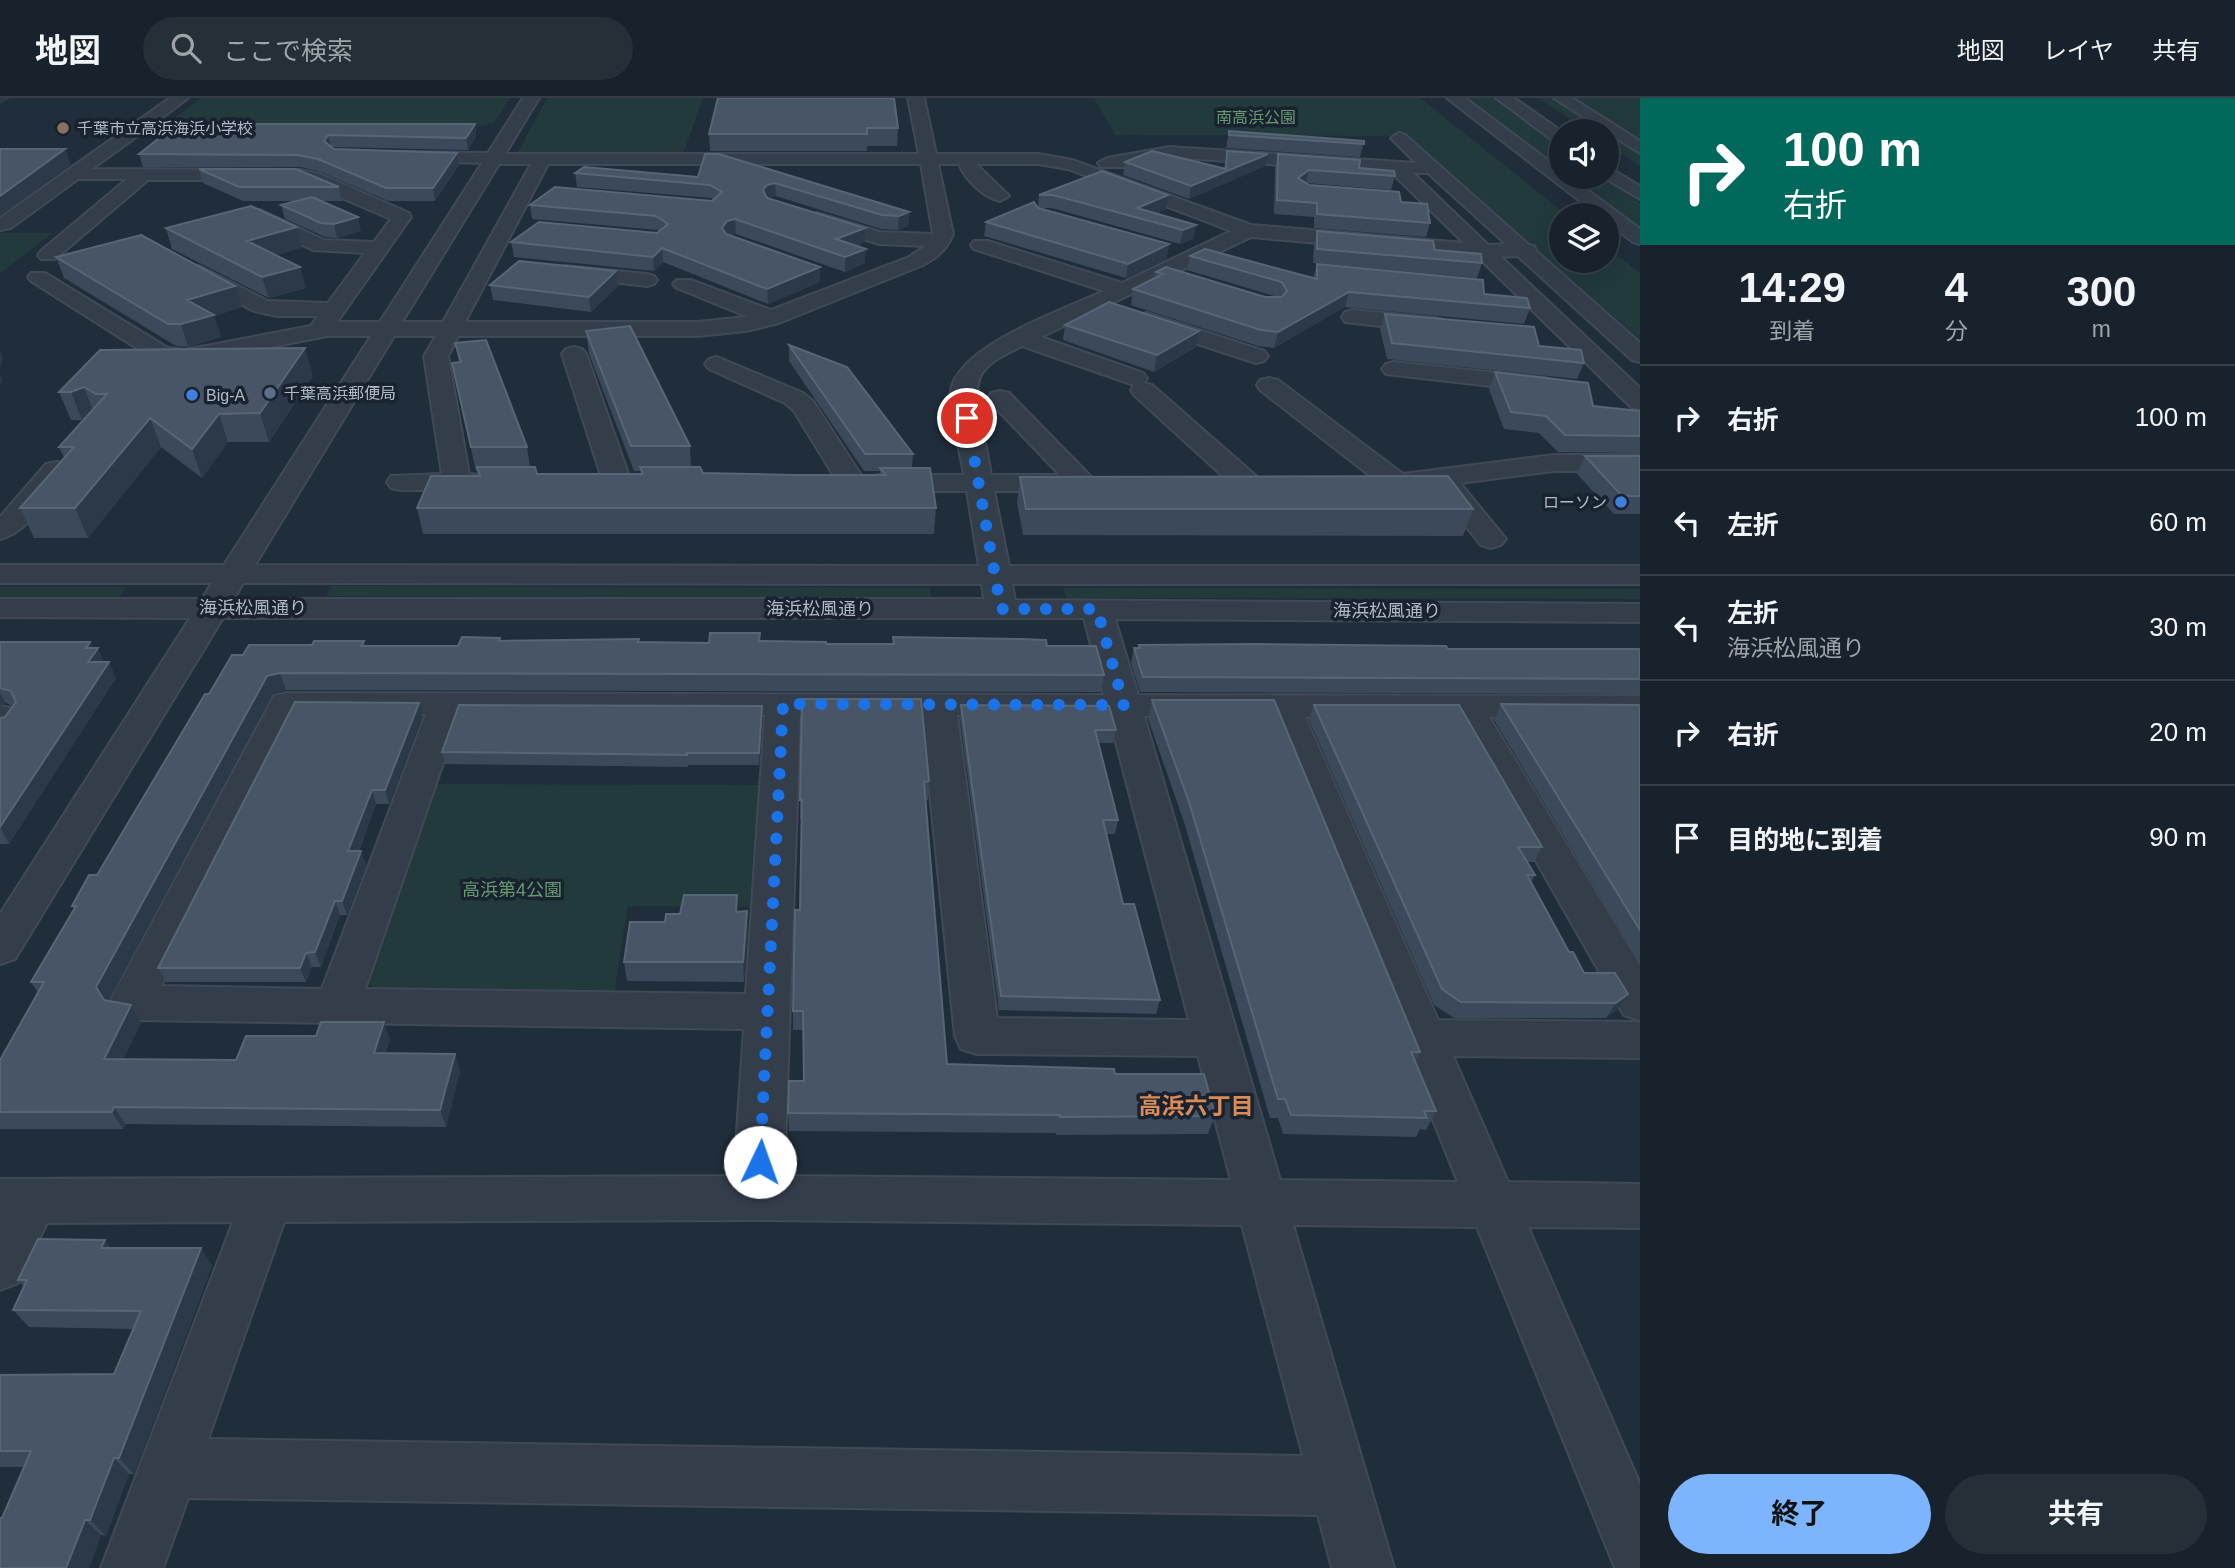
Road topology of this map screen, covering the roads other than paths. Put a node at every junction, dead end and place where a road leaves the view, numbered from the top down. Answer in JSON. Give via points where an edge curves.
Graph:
{"nodes":[{"id":1,"x":180,"y":98,"type":"edge"},
{"id":2,"x":531,"y":98,"type":"edge"},
{"id":3,"x":916,"y":98,"type":"edge"},
{"id":4,"x":1455,"y":98,"type":"edge"},
{"id":5,"x":1504,"y":98,"type":"edge"},
{"id":6,"x":1562,"y":98,"type":"edge"},
{"id":7,"x":141,"y":127,"type":"junction"},
{"id":8,"x":236,"y":128,"type":"edge"},
{"id":9,"x":1549,"y":130,"type":"edge"},
{"id":10,"x":1399,"y":138,"type":"dead end"},
{"id":11,"x":1640,"y":149,"type":"edge"},
{"id":12,"x":385,"y":156,"type":"edge"},
{"id":13,"x":494,"y":158,"type":"junction"},
{"id":14,"x":542,"y":159,"type":"junction"},
{"id":15,"x":928,"y":159,"type":"junction"},
{"id":16,"x":965,"y":159,"type":"junction"},
{"id":17,"x":1074,"y":165,"type":"junction"},
{"id":18,"x":1397,"y":168,"type":"junction"},
{"id":19,"x":1433,"y":168,"type":"junction"},
{"id":20,"x":76,"y":174,"type":"junction"},
{"id":21,"x":144,"y":174,"type":"junction"},
{"id":22,"x":1111,"y":179,"type":"junction"},
{"id":23,"x":1619,"y":180,"type":"edge"},
{"id":24,"x":525,"y":190,"type":"junction"},
{"id":25,"x":550,"y":192,"type":"edge"},
{"id":26,"x":1199,"y":193,"type":"edge"},
{"id":27,"x":1640,"y":194,"type":"edge"},
{"id":28,"x":1000,"y":196,"type":"dead end"},
{"id":29,"x":1403,"y":199,"type":"edge"},
{"id":30,"x":1430,"y":201,"type":"junction"},
{"id":31,"x":244,"y":210,"type":"edge"},
{"id":32,"x":799,"y":213,"type":"edge"},
{"id":33,"x":1307,"y":223,"type":"edge"},
{"id":34,"x":0,"y":224,"type":"edge"},
{"id":35,"x":507,"y":225,"type":"junction"},
{"id":36,"x":533,"y":228,"type":"edge"},
{"id":37,"x":1248,"y":231,"type":"junction"},
{"id":38,"x":1640,"y":238,"type":"edge"},
{"id":39,"x":941,"y":242,"type":"junction"},
{"id":40,"x":1474,"y":243,"type":"junction"},
{"id":41,"x":981,"y":245,"type":"dead end"},
{"id":42,"x":380,"y":248,"type":"junction"},
{"id":43,"x":1527,"y":250,"type":"junction"},
{"id":44,"x":48,"y":255,"type":"dead end"},
{"id":45,"x":172,"y":259,"type":"edge"},
{"id":46,"x":1165,"y":261,"type":"junction"},
{"id":47,"x":487,"y":263,"type":"junction"},
{"id":48,"x":513,"y":266,"type":"edge"},
{"id":49,"x":540,"y":269,"type":"edge"},
{"id":50,"x":821,"y":273,"type":"edge"},
{"id":51,"x":38,"y":277,"type":"dead end"},
{"id":52,"x":647,"y":280,"type":"dead end"},
{"id":53,"x":1195,"y":282,"type":"edge"},
{"id":54,"x":684,"y":284,"type":"dead end"},
{"id":55,"x":855,"y":285,"type":"junction"},
{"id":56,"x":1498,"y":289,"type":"dead end"},
{"id":57,"x":1124,"y":290,"type":"junction"},
{"id":58,"x":1524,"y":291,"type":"junction"},
{"id":59,"x":1095,"y":303,"type":"junction"},
{"id":60,"x":335,"y":310,"type":"junction"},
{"id":61,"x":1353,"y":317,"type":"dead end"},
{"id":62,"x":458,"y":318,"type":"junction"},
{"id":63,"x":771,"y":318,"type":"junction"},
{"id":64,"x":564,"y":320,"type":"dead end"},
{"id":65,"x":1463,"y":328,"type":"edge"},
{"id":66,"x":321,"y":329,"type":"junction"},
{"id":67,"x":387,"y":329,"type":"junction"},
{"id":68,"x":1532,"y":334,"type":"edge"},
{"id":69,"x":1021,"y":338,"type":"junction"},
{"id":70,"x":1573,"y":338,"type":"junction"},
{"id":71,"x":574,"y":354,"type":"dead end"},
{"id":72,"x":1640,"y":355,"type":"edge"},
{"id":73,"x":1256,"y":356,"type":"dead end"},
{"id":74,"x":717,"y":365,"type":"dead end"},
{"id":75,"x":1394,"y":369,"type":"dead end"},
{"id":76,"x":1269,"y":385,"type":"dead end"},
{"id":77,"x":1565,"y":388,"type":"edge"},
{"id":78,"x":1592,"y":391,"type":"edge"},
{"id":79,"x":1000,"y":398,"type":"dead end"},
{"id":80,"x":1636,"y":399,"type":"edge"},
{"id":81,"x":70,"y":455,"type":"edge"},
{"id":82,"x":1640,"y":463,"type":"edge"},
{"id":83,"x":1441,"y":477,"type":"junction"},
{"id":84,"x":401,"y":482,"type":"dead end"},
{"id":85,"x":457,"y":482,"type":"junction"},
{"id":86,"x":510,"y":482,"type":"edge"},
{"id":87,"x":645,"y":482,"type":"edge"},
{"id":88,"x":824,"y":482,"type":"edge"},
{"id":89,"x":852,"y":482,"type":"junction"},
{"id":90,"x":979,"y":483,"type":"junction"},
{"id":91,"x":1083,"y":483,"type":"junction"},
{"id":92,"x":1111,"y":483,"type":"edge"},
{"id":93,"x":1206,"y":483,"type":"edge"},
{"id":94,"x":1356,"y":483,"type":"edge"},
{"id":95,"x":1397,"y":483,"type":"junction"},
{"id":96,"x":0,"y":530,"type":"edge"},
{"id":97,"x":1491,"y":539,"type":"dead end"},
{"id":98,"x":0,"y":574,"type":"edge"},
{"id":99,"x":234,"y":574,"type":"junction"},
{"id":100,"x":1640,"y":575,"type":"edge"},
{"id":101,"x":995,"y":576,"type":"junction"},
{"id":102,"x":0,"y":608,"type":"edge"},
{"id":103,"x":213,"y":608,"type":"junction"},
{"id":104,"x":1001,"y":609,"type":"junction"},
{"id":105,"x":1097,"y":609,"type":"junction"},
{"id":106,"x":1640,"y":613,"type":"edge"},
{"id":107,"x":447,"y":703,"type":"junction"},
{"id":108,"x":783,"y":704,"type":"junction"},
{"id":109,"x":938,"y":705,"type":"junction"},
{"id":110,"x":1124,"y":705,"type":"junction"},
{"id":111,"x":1283,"y":706,"type":"junction"},
{"id":112,"x":1465,"y":706,"type":"junction"},
{"id":113,"x":1635,"y":714,"type":"edge"},
{"id":114,"x":0,"y":717,"type":"edge"},
{"id":115,"x":0,"y":724,"type":"edge"},
{"id":116,"x":0,"y":948,"type":"edge"},
{"id":117,"x":1640,"y":1003,"type":"edge"},
{"id":118,"x":337,"y":1007,"type":"junction"},
{"id":119,"x":767,"y":1012,"type":"junction"},
{"id":120,"x":1215,"y":1038,"type":"junction"},
{"id":121,"x":1423,"y":1038,"type":"junction"},
{"id":122,"x":1640,"y":1040,"type":"edge"},
{"id":123,"x":758,"y":1198,"type":"junction"},
{"id":124,"x":1261,"y":1200,"type":"junction"},
{"id":125,"x":16,"y":1201,"type":"edge"},
{"id":126,"x":266,"y":1201,"type":"junction"},
{"id":127,"x":1493,"y":1205,"type":"junction"},
{"id":128,"x":1640,"y":1206,"type":"edge"},
{"id":129,"x":0,"y":1266,"type":"edge"},
{"id":130,"x":169,"y":1468,"type":"junction"},
{"id":131,"x":1624,"y":1478,"type":"edge"},
{"id":132,"x":1340,"y":1486,"type":"junction"},
{"id":133,"x":1640,"y":1555,"type":"edge"},
{"id":134,"x":132,"y":1568,"type":"edge"},
{"id":135,"x":1363,"y":1568,"type":"edge"}],
"edges":[{"from":1,"to":7,"type":"street"},
{"from":2,"to":13,"type":"street","via":[[501,128]]},
{"from":3,"to":15,"type":"street"},
{"from":4,"to":38,"type":"street"},
{"from":5,"to":9,"type":"street"},
{"from":6,"to":11,"type":"street"},
{"from":7,"to":8,"type":"street"},
{"from":7,"to":20,"type":"street"},
{"from":10,"to":19,"type":"street"},
{"from":12,"to":13,"type":"street"},
{"from":13,"to":14,"type":"street"},
{"from":13,"to":67,"type":"street"},
{"from":14,"to":15,"type":"street"},
{"from":14,"to":24,"type":"street"},
{"from":15,"to":16,"type":"street"},
{"from":15,"to":39,"type":"street"},
{"from":16,"to":17,"type":"street","via":[[1039,159]]},
{"from":16,"to":28,"type":"street","via":[[971,172]]},
{"from":17,"to":18,"type":"street","via":[[1127,163],[1170,152]]},
{"from":17,"to":22,"type":"street"},
{"from":18,"to":19,"type":"street"},
{"from":18,"to":30,"type":"street"},
{"from":19,"to":43,"type":"street"},
{"from":20,"to":21,"type":"street"},
{"from":20,"to":34,"type":"street"},
{"from":21,"to":42,"type":"street","via":[[314,177],[402,217]]},
{"from":21,"to":44,"type":"street"},
{"from":22,"to":26,"type":"street","via":[[1129,174]]},
{"from":22,"to":37,"type":"street"},
{"from":23,"to":27,"type":"street"},
{"from":24,"to":25,"type":"street"},
{"from":24,"to":35,"type":"street"},
{"from":29,"to":30,"type":"street"},
{"from":30,"to":40,"type":"street"},
{"from":31,"to":42,"type":"street","via":[[320,246]]},
{"from":32,"to":39,"type":"street","via":[[879,238]]},
{"from":33,"to":40,"type":"street"},
{"from":35,"to":36,"type":"street"},
{"from":35,"to":47,"type":"street"},
{"from":37,"to":40,"type":"street"},
{"from":37,"to":46,"type":"street","via":[[1193,257]]},
{"from":39,"to":55,"type":"street","via":[[916,261]]},
{"from":40,"to":43,"type":"street"},
{"from":40,"to":58,"type":"street"},
{"from":41,"to":57,"type":"street"},
{"from":42,"to":60,"type":"street"},
{"from":43,"to":72,"type":"street"},
{"from":45,"to":60,"type":"street","via":[[262,306]]},
{"from":46,"to":53,"type":"street"},
{"from":46,"to":57,"type":"street"},
{"from":47,"to":48,"type":"street"},
{"from":47,"to":62,"type":"street"},
{"from":49,"to":52,"type":"street"},
{"from":50,"to":55,"type":"street"},
{"from":51,"to":66,"type":"street","via":[[166,356],[185,357]]},
{"from":54,"to":63,"type":"street"},
{"from":55,"to":63,"type":"street"},
{"from":56,"to":58,"type":"street"},
{"from":57,"to":59,"type":"street"},
{"from":58,"to":70,"type":"street"},
{"from":59,"to":69,"type":"street"},
{"from":59,"to":73,"type":"street"},
{"from":60,"to":66,"type":"street"},
{"from":61,"to":65,"type":"street"},
{"from":62,"to":63,"type":"street","via":[[697,329]]},
{"from":62,"to":64,"type":"street"},
{"from":62,"to":67,"type":"street"},
{"from":62,"to":85,"type":"street","via":[[436,356]]},
{"from":66,"to":67,"type":"street"},
{"from":67,"to":99,"type":"street"},
{"from":68,"to":70,"type":"street"},
{"from":69,"to":90,"type":"street","via":[[982,360],[964,381]]},
{"from":69,"to":93,"type":"street","via":[[1139,384],[1261,483]]},
{"from":70,"to":80,"type":"street"},
{"from":71,"to":87,"type":"street","via":[[604,482]]},
{"from":74,"to":89,"type":"street","via":[[804,406]]},
{"from":75,"to":77,"type":"street"},
{"from":76,"to":95,"type":"street"},
{"from":78,"to":80,"type":"street"},
{"from":79,"to":91,"type":"street"},
{"from":81,"to":96,"type":"street"},
{"from":82,"to":83,"type":"street","via":[[1554,463]]},
{"from":83,"to":95,"type":"street"},
{"from":83,"to":97,"type":"street"},
{"from":84,"to":85,"type":"street"},
{"from":85,"to":86,"type":"street"},
{"from":88,"to":89,"type":"street"},
{"from":89,"to":90,"type":"street"},
{"from":90,"to":91,"type":"street"},
{"from":90,"to":101,"type":"street"},
{"from":91,"to":92,"type":"street"},
{"from":94,"to":95,"type":"street"},
{"from":98,"to":99,"type":"street","name":"海浜松風通り"},
{"from":99,"to":101,"type":"street","name":"海浜松風通り"},
{"from":99,"to":103,"type":"street"},
{"from":100,"to":101,"type":"street","name":"海浜松風通り"},
{"from":101,"to":104,"type":"street"},
{"from":102,"to":103,"type":"street","name":"海浜松風通り"},
{"from":103,"to":104,"type":"street","name":"海浜松風通り"},
{"from":103,"to":116,"type":"street"},
{"from":104,"to":105,"type":"street","name":"海浜松風通り"},
{"from":105,"to":106,"type":"street","name":"海浜松風通り"},
{"from":105,"to":110,"type":"street"},
{"from":107,"to":108,"type":"street"},
{"from":107,"to":118,"type":"street"},
{"from":107,"to":118,"type":"street","via":[[285,703],[131,1003]]},
{"from":108,"to":109,"type":"street"},
{"from":108,"to":119,"type":"street"},
{"from":109,"to":110,"type":"street"},
{"from":109,"to":120,"type":"street","via":[[977,1036]]},
{"from":110,"to":111,"type":"street"},
{"from":110,"to":120,"type":"street"},
{"from":111,"to":112,"type":"street"},
{"from":111,"to":121,"type":"street"},
{"from":112,"to":113,"type":"street"},
{"from":112,"to":117,"type":"street"},
{"from":114,"to":115,"type":"street","via":[[5,717]]},
{"from":118,"to":119,"type":"street"},
{"from":119,"to":123,"type":"street"},
{"from":120,"to":124,"type":"street"},
{"from":121,"to":122,"type":"street"},
{"from":121,"to":127,"type":"street"},
{"from":123,"to":124,"type":"street"},
{"from":123,"to":126,"type":"street"},
{"from":124,"to":127,"type":"street"},
{"from":124,"to":132,"type":"street"},
{"from":125,"to":126,"type":"street"},
{"from":125,"to":129,"type":"street"},
{"from":126,"to":130,"type":"street"},
{"from":127,"to":128,"type":"street"},
{"from":127,"to":131,"type":"street"},
{"from":130,"to":132,"type":"street"},
{"from":130,"to":134,"type":"street"},
{"from":131,"to":133,"type":"street"},
{"from":132,"to":135,"type":"street"}]}
